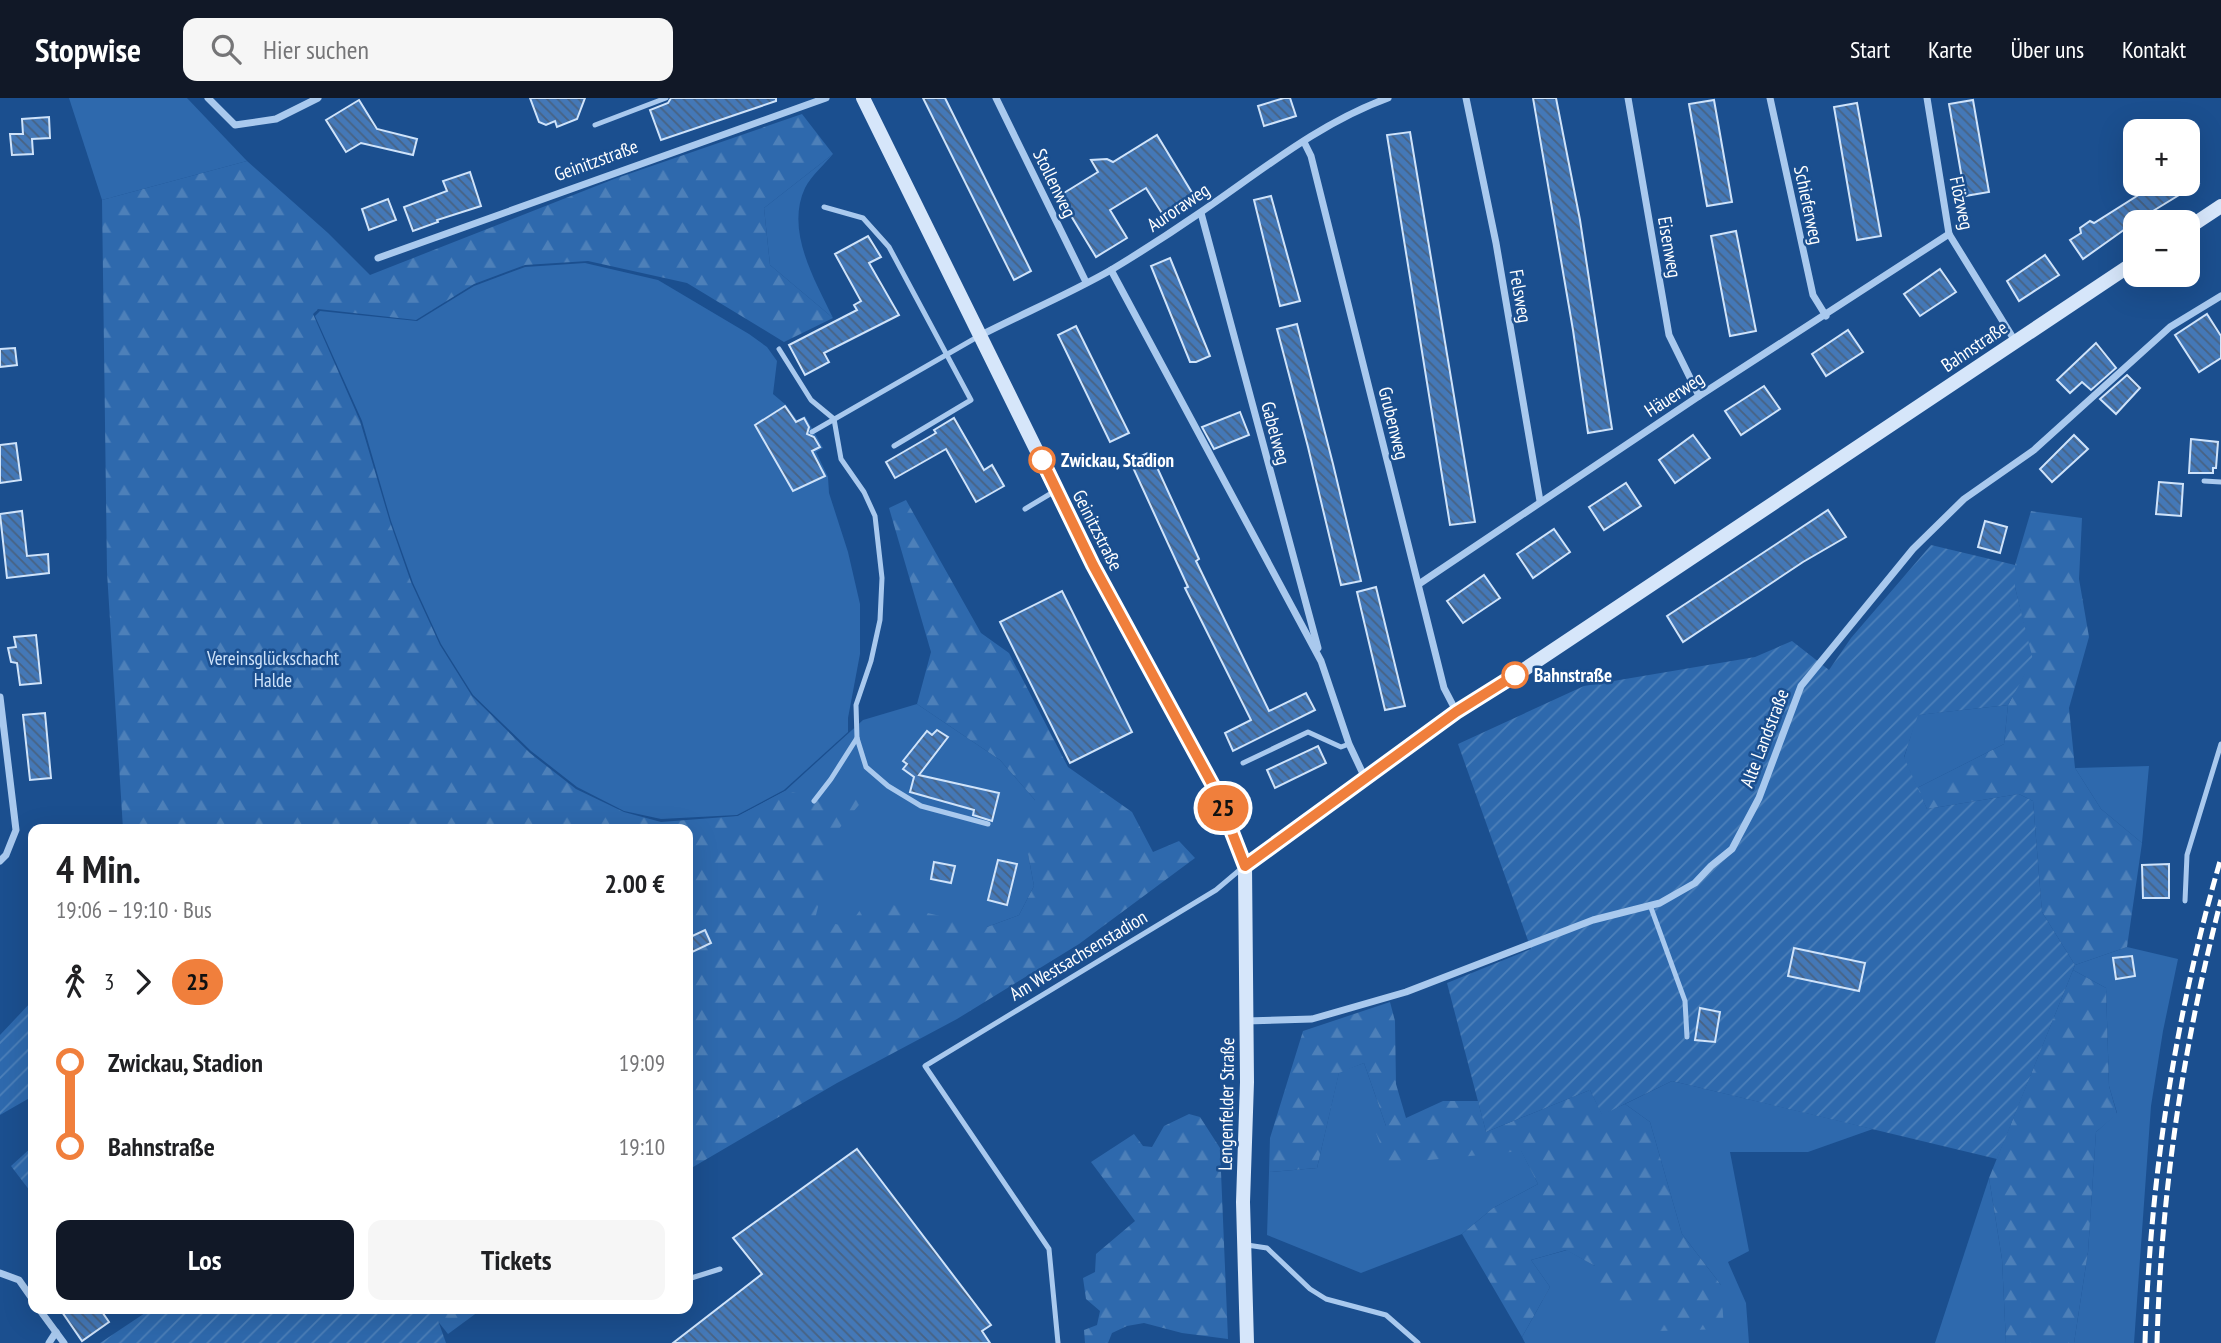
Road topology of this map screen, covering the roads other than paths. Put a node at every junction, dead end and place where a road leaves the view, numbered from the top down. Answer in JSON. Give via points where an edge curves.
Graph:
{"nodes":[{"id":1,"x":208,"y":98,"type":"edge"},
{"id":2,"x":318,"y":98,"type":"edge"},
{"id":3,"x":666,"y":98,"type":"edge"},
{"id":4,"x":826,"y":98,"type":"edge"},
{"id":5,"x":863,"y":98,"type":"edge"},
{"id":6,"x":996,"y":98,"type":"edge"},
{"id":7,"x":1388,"y":98,"type":"edge"},
{"id":8,"x":1466,"y":98,"type":"edge"},
{"id":9,"x":1628,"y":98,"type":"edge"},
{"id":10,"x":1770,"y":98,"type":"edge"},
{"id":11,"x":1927,"y":98,"type":"edge"},
{"id":12,"x":595,"y":125,"type":"dead end"},
{"id":13,"x":1304,"y":142,"type":"junction"},
{"id":14,"x":2221,"y":206,"type":"edge"},
{"id":15,"x":824,"y":207,"type":"dead end"},
{"id":16,"x":1201,"y":213,"type":"junction"},
{"id":17,"x":2200,"y":220,"type":"edge"},
{"id":18,"x":1949,"y":234,"type":"junction"},
{"id":19,"x":378,"y":258,"type":"dead end"},
{"id":20,"x":1111,"y":270,"type":"junction"},
{"id":21,"x":2123,"y":270,"type":"edge"},
{"id":22,"x":1086,"y":282,"type":"junction"},
{"id":23,"x":2221,"y":296,"type":"edge"},
{"id":24,"x":1826,"y":316,"type":"junction"},
{"id":25,"x":981,"y":335,"type":"junction"},
{"id":26,"x":2015,"y":341,"type":"junction"},
{"id":27,"x":779,"y":349,"type":"dead end"},
{"id":28,"x":946,"y":353,"type":"junction"},
{"id":29,"x":1699,"y":396,"type":"junction"},
{"id":30,"x":834,"y":419,"type":"junction"},
{"id":31,"x":812,"y":432,"type":"dead end"},
{"id":32,"x":894,"y":446,"type":"dead end"},
{"id":33,"x":2204,"y":481,"type":"dead end"},
{"id":34,"x":2221,"y":482,"type":"edge"},
{"id":35,"x":1056,"y":490,"type":"junction"},
{"id":36,"x":1540,"y":501,"type":"junction"},
{"id":37,"x":1025,"y":509,"type":"dead end"},
{"id":38,"x":1419,"y":584,"type":"junction"},
{"id":39,"x":1321,"y":661,"type":"junction"},
{"id":40,"x":0,"y":697,"type":"edge"},
{"id":41,"x":1456,"y":712,"type":"junction"},
{"id":42,"x":856,"y":738,"type":"junction"},
{"id":43,"x":1349,"y":744,"type":"junction"},
{"id":44,"x":2221,"y":744,"type":"edge"},
{"id":45,"x":1243,"y":764,"type":"dead end"},
{"id":46,"x":1364,"y":778,"type":"junction"},
{"id":47,"x":814,"y":800,"type":"dead end"},
{"id":48,"x":988,"y":824,"type":"dead end"},
{"id":49,"x":0,"y":861,"type":"edge"},
{"id":50,"x":1245,"y":866,"type":"junction"},
{"id":51,"x":2185,"y":901,"type":"dead end"},
{"id":52,"x":1650,"y":905,"type":"junction"},
{"id":53,"x":1247,"y":1021,"type":"junction"},
{"id":54,"x":1687,"y":1037,"type":"dead end"},
{"id":55,"x":1244,"y":1244,"type":"junction"},
{"id":56,"x":720,"y":1269,"type":"dead end"},
{"id":57,"x":0,"y":1273,"type":"edge"},
{"id":58,"x":693,"y":1277,"type":"edge"},
{"id":59,"x":28,"y":1293,"type":"edge"},
{"id":60,"x":43,"y":1314,"type":"edge"},
{"id":61,"x":56,"y":1332,"type":"junction"},
{"id":62,"x":49,"y":1343,"type":"edge"},
{"id":63,"x":64,"y":1343,"type":"edge"},
{"id":64,"x":1058,"y":1343,"type":"edge"},
{"id":65,"x":1247,"y":1343,"type":"edge"},
{"id":66,"x":1418,"y":1343,"type":"edge"}],
"edges":[{"from":1,"to":2,"type":"street","via":[[235,125],[276,119]]},
{"from":3,"to":12,"type":"lane","name":"Geinitzstraße"},
{"from":4,"to":19,"type":"street","name":"Geinitzstraße"},
{"from":5,"to":25,"type":"main road","name":"Geinitzstraße"},
{"from":6,"to":22,"type":"street","name":"Stollenweg"},
{"from":7,"to":13,"type":"street","name":"Auroraweg"},
{"from":8,"to":36,"type":"street","name":"Felsweg"},
{"from":9,"to":29,"type":"street","name":"Eisenweg","via":[[1669,335]]},
{"from":10,"to":24,"type":"street","name":"Schieferweg","via":[[1813,295]]},
{"from":11,"to":18,"type":"street","name":"Flözweg"},
{"from":13,"to":16,"type":"street","name":"Auroraweg"},
{"from":13,"to":38,"type":"street","name":"Grubenweg"},
{"from":14,"to":17,"type":"main road"},
{"from":15,"to":28,"type":"lane","via":[[863,218],[889,247]]},
{"from":16,"to":20,"type":"street","name":"Auroraweg"},
{"from":16,"to":39,"type":"street","name":"Gabelweg"},
{"from":18,"to":24,"type":"street","name":"Häuerweg"},
{"from":18,"to":26,"type":"street","name":"Flözweg"},
{"from":20,"to":22,"type":"street","name":"Auroraweg"},
{"from":20,"to":39,"type":"street","name":"Gabelweg"},
{"from":21,"to":26,"type":"main road","name":"Bahnstraße"},
{"from":22,"to":25,"type":"street","name":"Auroraweg"},
{"from":23,"to":52,"type":"street","name":"Alte Landstraße","via":[[2170,327],[2034,450],[1964,499],[1913,549],[1801,686],[1759,798],[1732,849],[1695,883]]},
{"from":24,"to":29,"type":"street","name":"Häuerweg"},
{"from":25,"to":28,"type":"lane"},
{"from":25,"to":35,"type":"main road","name":"Geinitzstraße"},
{"from":26,"to":41,"type":"main road","name":"Bahnstraße"},
{"from":27,"to":30,"type":"lane","via":[[811,400]]},
{"from":28,"to":30,"type":"lane"},
{"from":28,"to":32,"type":"lane","via":[[971,400]]},
{"from":29,"to":36,"type":"street","name":"Häuerweg"},
{"from":30,"to":31,"type":"lane"},
{"from":30,"to":42,"type":"lane","via":[[841,459],[875,516],[882,578],[880,620],[856,705]]},
{"from":33,"to":34,"type":"lane"},
{"from":35,"to":37,"type":"lane"},
{"from":35,"to":50,"type":"main road","name":"Geinitzstraße","via":[[1216,791]]},
{"from":36,"to":38,"type":"street","name":"Häuerweg"},
{"from":38,"to":41,"type":"street","name":"Grubenweg","via":[[1444,688]]},
{"from":39,"to":43,"type":"street","name":"Gabelweg"},
{"from":40,"to":49,"type":"street","via":[[16,830]]},
{"from":41,"to":46,"type":"main road","name":"Bahnstraße"},
{"from":42,"to":47,"type":"lane"},
{"from":42,"to":48,"type":"lane","via":[[866,767],[888,786],[921,807]]},
{"from":43,"to":45,"type":"lane","via":[[1341,747],[1308,732]]},
{"from":43,"to":46,"type":"street","name":"Gabelweg"},
{"from":44,"to":51,"type":"lane","via":[[2187,855]]},
{"from":46,"to":50,"type":"main road","name":"Bahnstraße"},
{"from":50,"to":53,"type":"main road","name":"Lengenfelder Straße"},
{"from":50,"to":64,"type":"lane","name":"Am Westsachsenstadion","via":[[1216,890],[925,1066],[1049,1249]]},
{"from":52,"to":53,"type":"street","name":"Alte Landstraße","via":[[1592,920],[1406,992],[1324,1016]]},
{"from":52,"to":54,"type":"lane","via":[[1685,1001]]},
{"from":53,"to":55,"type":"main road","name":"Lengenfelder Straße"},
{"from":55,"to":65,"type":"main road","name":"Lengenfelder Straße"},
{"from":55,"to":66,"type":"lane","via":[[1267,1248],[1326,1299],[1386,1315]]},
{"from":56,"to":58,"type":"lane"},
{"from":57,"to":59,"type":"street","via":[[19,1280]]},
{"from":60,"to":61,"type":"street"},
{"from":61,"to":62,"type":"street"},
{"from":61,"to":63,"type":"street"}]}
